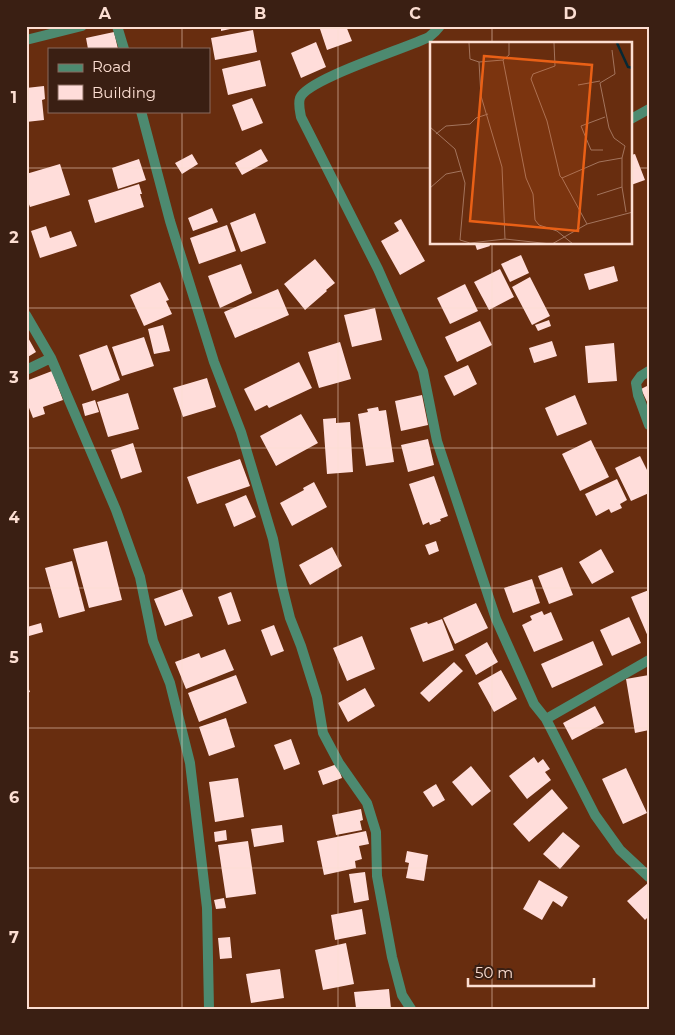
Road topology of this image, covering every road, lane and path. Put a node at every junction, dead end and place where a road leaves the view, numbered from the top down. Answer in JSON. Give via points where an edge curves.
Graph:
{"nodes":[{"id":1,"x":82,"y":26,"type":"edge"},
{"id":2,"x":117,"y":26,"type":"edge"},
{"id":3,"x":440,"y":26,"type":"edge"},
{"id":4,"x":26,"y":40,"type":"edge"},
{"id":5,"x":124,"y":48,"type":"edge"},
{"id":6,"x":649,"y":109,"type":"edge"},
{"id":7,"x":141,"y":112,"type":"edge"},
{"id":8,"x":632,"y":118,"type":"edge"},
{"id":9,"x":26,"y":315,"type":"edge"},
{"id":10,"x":51,"y":358,"type":"junction"},
{"id":11,"x":26,"y":370,"type":"edge"},
{"id":12,"x":649,"y":371,"type":"edge"},
{"id":13,"x":649,"y":425,"type":"edge"},
{"id":14,"x":649,"y":660,"type":"edge"},
{"id":15,"x":546,"y":719,"type":"junction"},
{"id":16,"x":649,"y":877,"type":"edge"},
{"id":17,"x":209,"y":1009,"type":"edge"},
{"id":18,"x":411,"y":1009,"type":"edge"}],
"edges":[{"from":1,"to":4,"type":"street"},
{"from":2,"to":5,"type":"street"},
{"from":3,"to":15,"type":"street","via":[[431,36],[312,86],[300,97],[299,105],[301,117],[378,268],[424,372],[437,441],[496,619],[534,704]]},
{"from":6,"to":8,"type":"street"},
{"from":7,"to":18,"type":"street","via":[[173,230],[214,362],[241,432],[273,539],[290,618],[317,697],[323,733],[367,803],[376,832],[377,876],[392,957],[402,995]]},
{"from":9,"to":10,"type":"street"},
{"from":10,"to":11,"type":"street"},
{"from":10,"to":17,"type":"street","via":[[116,510],[140,577],[153,641],[170,683],[190,762],[207,908]]},
{"from":12,"to":13,"type":"street","via":[[636,383]]},
{"from":14,"to":15,"type":"street"},
{"from":15,"to":16,"type":"street","via":[[595,815],[620,850]]}]}
